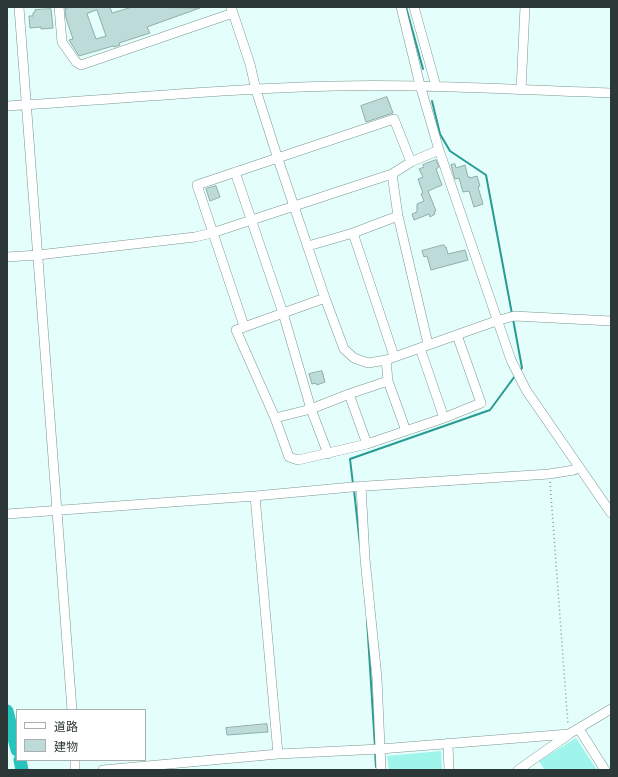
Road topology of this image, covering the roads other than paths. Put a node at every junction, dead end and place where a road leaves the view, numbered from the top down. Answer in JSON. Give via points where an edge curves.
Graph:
{"nodes":[{"id":1,"x":19,"y":7,"type":"edge"},
{"id":2,"x":58,"y":7,"type":"edge"},
{"id":3,"x":401,"y":7,"type":"edge"},
{"id":4,"x":414,"y":7,"type":"edge"},
{"id":5,"x":525,"y":7,"type":"edge"},
{"id":6,"x":232,"y":10,"type":"edge"},
{"id":7,"x":420,"y":85,"type":"junction"},
{"id":8,"x":436,"y":86,"type":"junction"},
{"id":9,"x":256,"y":90,"type":"junction"},
{"id":10,"x":521,"y":90,"type":"junction"},
{"id":11,"x":611,"y":93,"type":"edge"},
{"id":12,"x":26,"y":105,"type":"junction"},
{"id":13,"x":7,"y":106,"type":"edge"},
{"id":14,"x":439,"y":150,"type":"junction"},
{"id":15,"x":278,"y":159,"type":"junction"},
{"id":16,"x":410,"y":162,"type":"junction"},
{"id":17,"x":235,"y":172,"type":"junction"},
{"id":18,"x":392,"y":174,"type":"junction"},
{"id":19,"x":295,"y":206,"type":"junction"},
{"id":20,"x":398,"y":216,"type":"junction"},
{"id":21,"x":252,"y":221,"type":"junction"},
{"id":22,"x":212,"y":233,"type":"junction"},
{"id":23,"x":352,"y":233,"type":"junction"},
{"id":24,"x":308,"y":246,"type":"junction"},
{"id":25,"x":38,"y":255,"type":"junction"},
{"id":26,"x":7,"y":257,"type":"edge"},
{"id":27,"x":325,"y":298,"type":"junction"},
{"id":28,"x":282,"y":313,"type":"junction"},
{"id":29,"x":496,"y":321,"type":"junction"},
{"id":30,"x":611,"y":322,"type":"edge"},
{"id":31,"x":244,"y":326,"type":"junction"},
{"id":32,"x":457,"y":335,"type":"junction"},
{"id":33,"x":424,"y":346,"type":"junction"},
{"id":34,"x":390,"y":358,"type":"junction"},
{"id":35,"x":388,"y":381,"type":"junction"},
{"id":36,"x":349,"y":394,"type":"junction"},
{"id":37,"x":311,"y":409,"type":"junction"},
{"id":38,"x":275,"y":418,"type":"junction"},
{"id":39,"x":444,"y":418,"type":"junction"},
{"id":40,"x":406,"y":431,"type":"junction"},
{"id":41,"x":366,"y":444,"type":"junction"},
{"id":42,"x":328,"y":454,"type":"junction"},
{"id":43,"x":578,"y":466,"type":"junction"},
{"id":44,"x":356,"y":486,"type":"junction"},
{"id":45,"x":255,"y":496,"type":"junction"},
{"id":46,"x":57,"y":510,"type":"junction"},
{"id":47,"x":611,"y":513,"type":"edge"},
{"id":48,"x":7,"y":514,"type":"edge"},
{"id":49,"x":72,"y":709,"type":"edge"},
{"id":50,"x":611,"y":709,"type":"edge"},
{"id":51,"x":580,"y":729,"type":"junction"},
{"id":52,"x":569,"y":734,"type":"junction"},
{"id":53,"x":448,"y":743,"type":"junction"},
{"id":54,"x":376,"y":749,"type":"junction"},
{"id":55,"x":278,"y":754,"type":"junction"},
{"id":56,"x":149,"y":768,"type":"edge"},
{"id":57,"x":103,"y":770,"type":"edge"},
{"id":58,"x":382,"y":770,"type":"edge"},
{"id":59,"x":449,"y":770,"type":"edge"},
{"id":60,"x":518,"y":770,"type":"edge"},
{"id":61,"x":605,"y":770,"type":"edge"}],
"edges":[{"from":1,"to":12,"type":"street"},
{"from":2,"to":6,"type":"street","via":[[62,42],[81,65]]},
{"from":3,"to":7,"type":"street"},
{"from":4,"to":8,"type":"street"},
{"from":5,"to":10,"type":"street"},
{"from":6,"to":9,"type":"street"},
{"from":7,"to":8,"type":"street"},
{"from":7,"to":9,"type":"street"},
{"from":7,"to":14,"type":"street"},
{"from":8,"to":10,"type":"street"},
{"from":9,"to":12,"type":"street"},
{"from":9,"to":15,"type":"street"},
{"from":10,"to":11,"type":"street"},
{"from":12,"to":13,"type":"street"},
{"from":12,"to":25,"type":"street"},
{"from":14,"to":16,"type":"street"},
{"from":14,"to":29,"type":"street"},
{"from":15,"to":16,"type":"street","via":[[394,119]]},
{"from":15,"to":17,"type":"street"},
{"from":15,"to":19,"type":"street"},
{"from":16,"to":18,"type":"street"},
{"from":17,"to":21,"type":"street"},
{"from":17,"to":22,"type":"street","via":[[197,185]]},
{"from":18,"to":19,"type":"street"},
{"from":18,"to":20,"type":"street"},
{"from":19,"to":21,"type":"street"},
{"from":19,"to":24,"type":"street"},
{"from":20,"to":23,"type":"street"},
{"from":20,"to":33,"type":"street"},
{"from":21,"to":22,"type":"street"},
{"from":21,"to":28,"type":"street"},
{"from":22,"to":25,"type":"street"},
{"from":22,"to":31,"type":"street"},
{"from":23,"to":24,"type":"street"},
{"from":23,"to":34,"type":"street"},
{"from":24,"to":27,"type":"street"},
{"from":25,"to":26,"type":"street"},
{"from":25,"to":46,"type":"street"},
{"from":27,"to":28,"type":"street"},
{"from":27,"to":34,"type":"street","via":[[344,349],[354,358],[368,363]]},
{"from":28,"to":31,"type":"street"},
{"from":28,"to":37,"type":"street"},
{"from":29,"to":30,"type":"street","via":[[512,316]]},
{"from":29,"to":32,"type":"street"},
{"from":29,"to":43,"type":"street","via":[[526,390]]},
{"from":31,"to":38,"type":"street","via":[[236,330]]},
{"from":32,"to":33,"type":"street"},
{"from":32,"to":39,"type":"street","via":[[481,403]]},
{"from":33,"to":34,"type":"street"},
{"from":33,"to":39,"type":"street"},
{"from":34,"to":35,"type":"street"},
{"from":35,"to":36,"type":"street"},
{"from":35,"to":40,"type":"street"},
{"from":36,"to":37,"type":"street"},
{"from":36,"to":41,"type":"street"},
{"from":37,"to":38,"type":"street"},
{"from":37,"to":42,"type":"street"},
{"from":38,"to":42,"type":"street","via":[[289,457],[298,460]]},
{"from":39,"to":40,"type":"street"},
{"from":40,"to":41,"type":"street"},
{"from":41,"to":42,"type":"street"},
{"from":43,"to":44,"type":"street","via":[[574,470],[549,474]]},
{"from":43,"to":47,"type":"street"},
{"from":44,"to":45,"type":"street"},
{"from":44,"to":54,"type":"street","via":[[377,678]]},
{"from":45,"to":46,"type":"street"},
{"from":45,"to":55,"type":"street"},
{"from":46,"to":48,"type":"street"},
{"from":46,"to":49,"type":"street"},
{"from":50,"to":51,"type":"street"},
{"from":51,"to":52,"type":"street"},
{"from":51,"to":61,"type":"street"},
{"from":52,"to":53,"type":"street"},
{"from":52,"to":60,"type":"street"},
{"from":53,"to":54,"type":"street"},
{"from":53,"to":59,"type":"street"},
{"from":54,"to":55,"type":"street"},
{"from":54,"to":58,"type":"street"},
{"from":55,"to":56,"type":"street"},
{"from":56,"to":57,"type":"street"}]}
